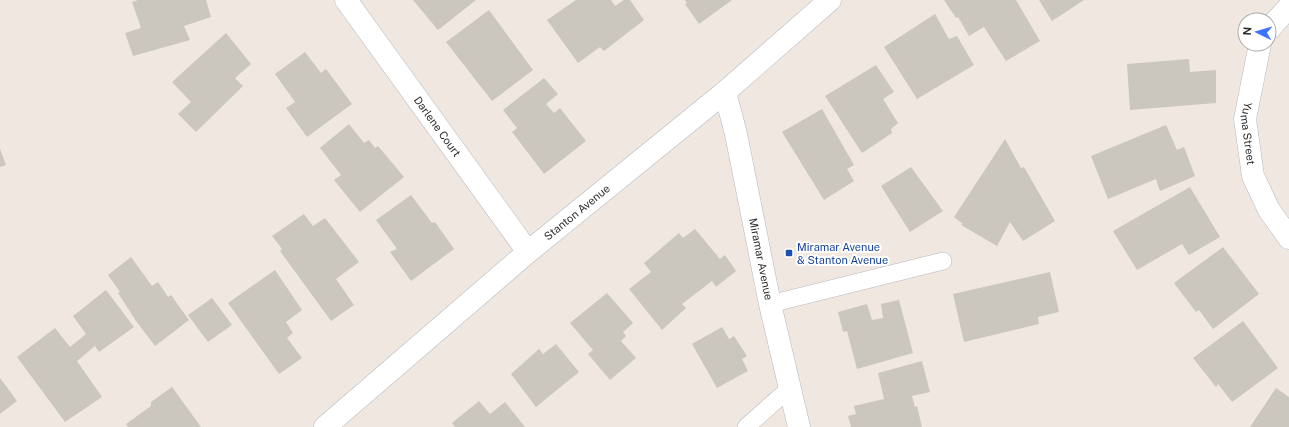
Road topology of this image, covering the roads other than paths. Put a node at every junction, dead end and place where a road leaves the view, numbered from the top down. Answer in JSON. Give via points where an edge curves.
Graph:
{"nodes":[{"id":1,"x":346,"y":0,"type":"edge"},
{"id":2,"x":830,"y":0,"type":"edge"},
{"id":3,"x":1289,"y":7,"type":"edge"},
{"id":4,"x":1277,"y":20,"type":"edge"},
{"id":5,"x":1258,"y":52,"type":"edge"},
{"id":6,"x":725,"y":92,"type":"junction"},
{"id":7,"x":1289,"y":238,"type":"edge"},
{"id":8,"x":528,"y":252,"type":"junction"},
{"id":9,"x":944,"y":261,"type":"dead end"},
{"id":10,"x":770,"y":304,"type":"junction"},
{"id":11,"x":790,"y":388,"type":"junction"},
{"id":12,"x":333,"y":424,"type":"edge"},
{"id":13,"x":746,"y":427,"type":"edge"},
{"id":14,"x":799,"y":427,"type":"edge"}],
"edges":[{"from":1,"to":8,"type":"street","name":"Darlene Court"},
{"from":2,"to":6,"type":"street","name":"Stanton Avenue"},
{"from":3,"to":4,"type":"street"},
{"from":5,"to":7,"type":"street","name":"Yuma Street","via":[[1245,119],[1253,176],[1269,210]]},
{"from":6,"to":8,"type":"street","name":"Stanton Avenue"},
{"from":6,"to":10,"type":"street","name":"Miramar Avenue","via":[[736,134]]},
{"from":8,"to":12,"type":"street","name":"Stanton Avenue"},
{"from":9,"to":10,"type":"lane"},
{"from":10,"to":11,"type":"street","name":"Miramar Avenue"},
{"from":11,"to":13,"type":"lane"},
{"from":11,"to":14,"type":"street","name":"Miramar Avenue"}]}
